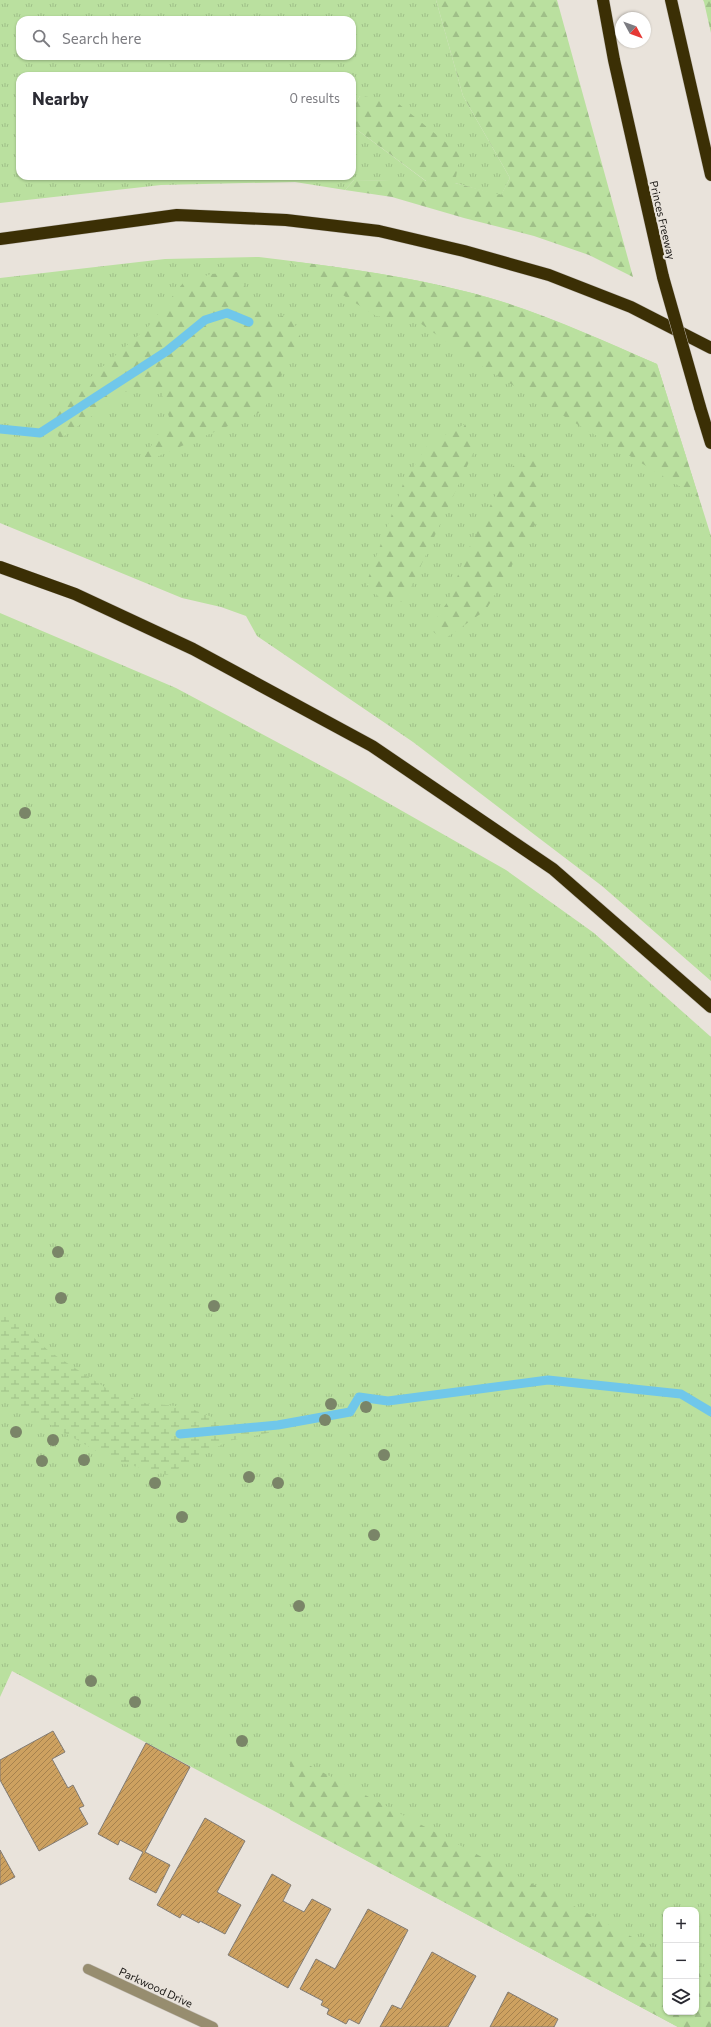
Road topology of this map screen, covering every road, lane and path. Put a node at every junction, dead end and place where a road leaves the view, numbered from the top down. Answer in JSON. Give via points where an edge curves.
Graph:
{"nodes":[{"id":1,"x":603,"y":0,"type":"edge"},
{"id":2,"x":671,"y":0,"type":"edge"},
{"id":3,"x":711,"y":175,"type":"edge"},
{"id":4,"x":0,"y":239,"type":"edge"},
{"id":5,"x":711,"y":348,"type":"edge"},
{"id":6,"x":711,"y":443,"type":"edge"},
{"id":7,"x":0,"y":567,"type":"edge"},
{"id":8,"x":711,"y":1007,"type":"edge"},
{"id":9,"x":88,"y":1969,"type":"dead end"},
{"id":10,"x":213,"y":2027,"type":"edge"}],
"edges":[{"from":1,"to":6,"type":"highway","name":"Princes Freeway","bridge":true,"via":[[663,277]]},
{"from":2,"to":3,"type":"highway"},
{"from":4,"to":5,"type":"highway","via":[[177,215],[286,220],[380,232],[464,250],[549,275],[631,307]]},
{"from":7,"to":8,"type":"highway","via":[[75,594],[193,649],[372,746],[553,869]]},
{"from":9,"to":10,"type":"street","name":"Parkwood Drive"}]}
